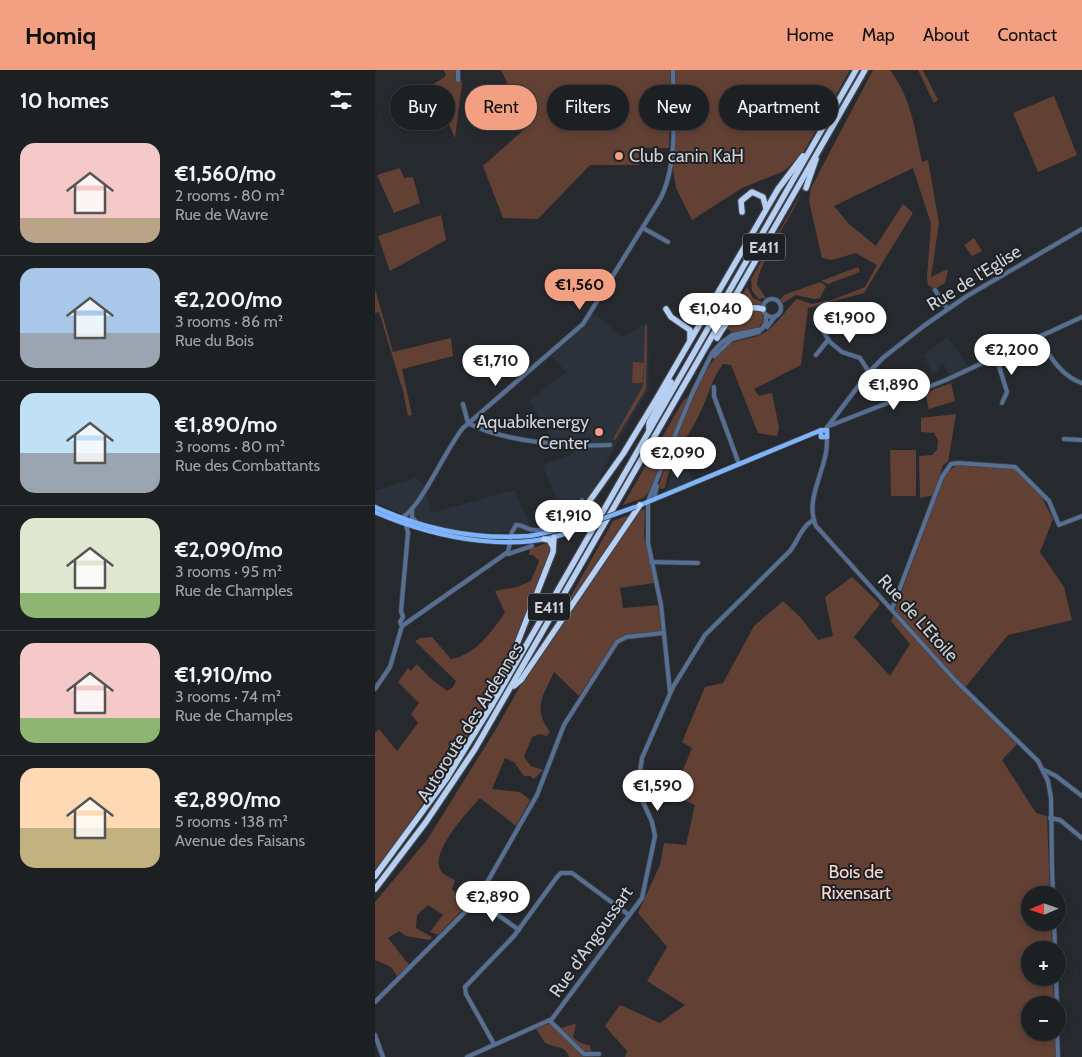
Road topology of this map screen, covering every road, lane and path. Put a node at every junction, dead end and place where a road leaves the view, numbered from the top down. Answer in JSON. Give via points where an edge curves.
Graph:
{"nodes":[{"id":1,"x":458,"y":70,"type":"edge"},
{"id":2,"x":673,"y":70,"type":"edge"},
{"id":3,"x":856,"y":70,"type":"edge"},
{"id":4,"x":865,"y":70,"type":"edge"},
{"id":5,"x":458,"y":80,"type":"dead end"},
{"id":6,"x":812,"y":148,"type":"junction"},
{"id":7,"x":818,"y":153,"type":"junction"},
{"id":8,"x":806,"y":188,"type":"dead end"},
{"id":9,"x":766,"y":209,"type":"junction"},
{"id":10,"x":742,"y":212,"type":"dead end"},
{"id":11,"x":643,"y":228,"type":"junction"},
{"id":12,"x":1082,"y":229,"type":"edge"},
{"id":13,"x":668,"y":242,"type":"dead end"},
{"id":14,"x":935,"y":290,"type":"dead end"},
{"id":15,"x":763,"y":308,"type":"junction"},
{"id":16,"x":947,"y":308,"type":"junction"},
{"id":17,"x":666,"y":309,"type":"dead end"},
{"id":18,"x":766,"y":315,"type":"junction"},
{"id":19,"x":774,"y":318,"type":"junction"},
{"id":20,"x":1082,"y":318,"type":"edge"},
{"id":21,"x":819,"y":325,"type":"dead end"},
{"id":22,"x":1038,"y":338,"type":"junction"},
{"id":23,"x":828,"y":340,"type":"junction"},
{"id":24,"x":711,"y":341,"type":"junction"},
{"id":25,"x":689,"y":343,"type":"junction"},
{"id":26,"x":1012,"y":350,"type":"junction"},
{"id":27,"x":684,"y":353,"type":"junction"},
{"id":28,"x":816,"y":355,"type":"dead end"},
{"id":29,"x":869,"y":372,"type":"junction"},
{"id":30,"x":699,"y":379,"type":"junction"},
{"id":31,"x":1082,"y":383,"type":"edge"},
{"id":32,"x":714,"y":387,"type":"dead end"},
{"id":33,"x":1002,"y":403,"type":"dead end"},
{"id":34,"x":463,"y":404,"type":"dead end"},
{"id":35,"x":468,"y":423,"type":"junction"},
{"id":36,"x":649,"y":432,"type":"junction"},
{"id":37,"x":826,"y":432,"type":"junction"},
{"id":38,"x":1064,"y":438,"type":"dead end"},
{"id":39,"x":1082,"y":440,"type":"edge"},
{"id":40,"x":610,"y":445,"type":"dead end"},
{"id":41,"x":739,"y":464,"type":"junction"},
{"id":42,"x":659,"y":476,"type":"junction"},
{"id":43,"x":657,"y":486,"type":"junction"},
{"id":44,"x":667,"y":494,"type":"junction"},
{"id":45,"x":654,"y":499,"type":"junction"},
{"id":46,"x":582,"y":500,"type":"dead end"},
{"id":47,"x":648,"y":502,"type":"junction"},
{"id":48,"x":637,"y":506,"type":"junction"},
{"id":49,"x":375,"y":507,"type":"edge"},
{"id":50,"x":412,"y":510,"type":"junction"},
{"id":51,"x":375,"y":512,"type":"edge"},
{"id":52,"x":582,"y":512,"type":"junction"},
{"id":53,"x":1082,"y":516,"type":"edge"},
{"id":54,"x":401,"y":518,"type":"junction"},
{"id":55,"x":814,"y":520,"type":"junction"},
{"id":56,"x":407,"y":522,"type":"junction"},
{"id":57,"x":579,"y":525,"type":"junction"},
{"id":58,"x":418,"y":526,"type":"junction"},
{"id":59,"x":408,"y":533,"type":"junction"},
{"id":60,"x":554,"y":537,"type":"junction"},
{"id":61,"x":512,"y":539,"type":"junction"},
{"id":62,"x":544,"y":539,"type":"junction"},
{"id":63,"x":531,"y":546,"type":"dead end"},
{"id":64,"x":554,"y":548,"type":"junction"},
{"id":65,"x":506,"y":554,"type":"junction"},
{"id":66,"x":651,"y":562,"type":"junction"},
{"id":67,"x":698,"y":563,"type":"dead end"},
{"id":68,"x":892,"y":609,"type":"junction"},
{"id":69,"x":403,"y":617,"type":"junction"},
{"id":70,"x":408,"y":620,"type":"junction"},
{"id":71,"x":402,"y":626,"type":"junction"},
{"id":72,"x":663,"y":633,"type":"junction"},
{"id":73,"x":375,"y":689,"type":"edge"},
{"id":74,"x":509,"y":691,"type":"junction"},
{"id":75,"x":670,"y":693,"type":"junction"},
{"id":76,"x":492,"y":705,"type":"junction"},
{"id":77,"x":1044,"y":770,"type":"junction"},
{"id":78,"x":1082,"y":796,"type":"edge"},
{"id":79,"x":1051,"y":818,"type":"junction"},
{"id":80,"x":1082,"y":838,"type":"edge"},
{"id":81,"x":375,"y":876,"type":"edge"},
{"id":82,"x":1053,"y":886,"type":"edge"},
{"id":83,"x":375,"y":889,"type":"edge"},
{"id":84,"x":477,"y":900,"type":"junction"},
{"id":85,"x":629,"y":915,"type":"junction"},
{"id":86,"x":519,"y":930,"type":"junction"},
{"id":87,"x":375,"y":1002,"type":"edge"},
{"id":88,"x":550,"y":1021,"type":"junction"},
{"id":89,"x":375,"y":1035,"type":"edge"},
{"id":90,"x":1058,"y":1041,"type":"edge"},
{"id":91,"x":494,"y":1044,"type":"junction"},
{"id":92,"x":599,"y":1054,"type":"dead end"},
{"id":93,"x":383,"y":1057,"type":"edge"},
{"id":94,"x":467,"y":1057,"type":"edge"},
{"id":95,"x":1059,"y":1057,"type":"edge"}],
"edges":[{"from":1,"to":5,"type":"street"},
{"from":2,"to":11,"type":"street","via":[[671,170],[667,186]]},
{"from":3,"to":6,"type":"highway","name":"Autoroute des Ardennes","number":"E411"},
{"from":4,"to":7,"type":"highway","name":"Autoroute des Ardennes","number":"E411"},
{"from":6,"to":9,"type":"highway","via":[[789,173]]},
{"from":6,"to":36,"type":"highway","name":"Autoroute des Ardennes","number":"E411"},
{"from":7,"to":8,"type":"highway"},
{"from":7,"to":24,"type":"highway","name":"Autoroute des Ardennes","number":"E411"},
{"from":9,"to":10,"type":"highway","via":[[763,197],[752,192],[741,201]]},
{"from":9,"to":25,"type":"highway"},
{"from":11,"to":13,"type":"street"},
{"from":11,"to":35,"type":"street","via":[[582,324]]},
{"from":12,"to":16,"type":"street","name":"Rue de l'Eglise"},
{"from":14,"to":16,"type":"street"},
{"from":15,"to":18,"type":"street"},
{"from":15,"to":19,"type":"street","via":[[769,299],[779,301],[782,311]]},
{"from":15,"to":24,"type":"highway","via":[[741,309]]},
{"from":16,"to":29,"type":"street","name":"Rue de l'Eglise"},
{"from":17,"to":25,"type":"highway","via":[[671,317],[690,330]]},
{"from":18,"to":19,"type":"street"},
{"from":18,"to":30,"type":"street","via":[[762,329],[735,334],[721,343]]},
{"from":19,"to":30,"type":"street","via":[[762,332],[737,337],[722,346]]},
{"from":20,"to":22,"type":"street"},
{"from":21,"to":23,"type":"street"},
{"from":22,"to":26,"type":"street"},
{"from":22,"to":31,"type":"street","via":[[1058,366]]},
{"from":23,"to":28,"type":"street"},
{"from":23,"to":29,"type":"street","via":[[842,352],[860,358]]},
{"from":24,"to":74,"type":"highway","name":"Autoroute des Ardennes","number":"E411"},
{"from":25,"to":27,"type":"highway"},
{"from":26,"to":33,"type":"street","via":[[998,363],[1007,392]]},
{"from":26,"to":37,"type":"street"},
{"from":27,"to":36,"type":"highway","via":[[649,423]]},
{"from":27,"to":52,"type":"highway","via":[[623,454]]},
{"from":29,"to":37,"type":"street","name":"Rue de l'Eglise"},
{"from":30,"to":42,"type":"street"},
{"from":32,"to":41,"type":"street","via":[[713,396]]},
{"from":34,"to":35,"type":"street"},
{"from":35,"to":40,"type":"street","via":[[554,444]]},
{"from":35,"to":50,"type":"street","via":[[451,444]]},
{"from":36,"to":76,"type":"highway","name":"Autoroute des Ardennes","number":"E411"},
{"from":37,"to":41,"type":"main road"},
{"from":37,"to":55,"type":"street","via":[[826,446],[812,503]]},
{"from":38,"to":39,"type":"street"},
{"from":41,"to":44,"type":"main road"},
{"from":42,"to":43,"type":"street"},
{"from":42,"to":47,"type":"street"},
{"from":43,"to":44,"type":"street","via":[[660,492]]},
{"from":43,"to":45,"type":"street"},
{"from":44,"to":45,"type":"main road"},
{"from":45,"to":47,"type":"main road"},
{"from":46,"to":61,"type":"street","via":[[559,524],[535,530],[516,525]]},
{"from":47,"to":48,"type":"main road"},
{"from":47,"to":66,"type":"street","via":[[646,528]]},
{"from":48,"to":57,"type":"main road","bridge":true},
{"from":48,"to":74,"type":"highway","via":[[521,680]]},
{"from":49,"to":54,"type":"main road"},
{"from":50,"to":54,"type":"street"},
{"from":50,"to":58,"type":"street"},
{"from":51,"to":56,"type":"main road"},
{"from":52,"to":57,"type":"highway"},
{"from":52,"to":57,"type":"highway"},
{"from":53,"to":68,"type":"street","via":[[1059,526],[1049,501],[1015,467],[951,464],[942,477]]},
{"from":54,"to":56,"type":"main road"},
{"from":55,"to":68,"type":"street","name":"Rue de L'Etoile","via":[[822,533]]},
{"from":55,"to":75,"type":"street","name":"Rue d'Angoussart","via":[[806,525],[790,551],[705,635]]},
{"from":56,"to":58,"type":"main road"},
{"from":56,"to":59,"type":"street"},
{"from":57,"to":60,"type":"main road"},
{"from":57,"to":61,"type":"main road"},
{"from":58,"to":59,"type":"street"},
{"from":58,"to":61,"type":"main road","via":[[468,539]]},
{"from":59,"to":69,"type":"street"},
{"from":60,"to":62,"type":"main road"},
{"from":60,"to":64,"type":"highway"},
{"from":61,"to":62,"type":"main road"},
{"from":61,"to":65,"type":"street"},
{"from":62,"to":64,"type":"highway","via":[[549,540]]},
{"from":63,"to":65,"type":"street"},
{"from":64,"to":76,"type":"highway","via":[[515,649],[492,696]]},
{"from":65,"to":70,"type":"street"},
{"from":66,"to":67,"type":"street"},
{"from":66,"to":72,"type":"street","via":[[661,604]]},
{"from":68,"to":77,"type":"street","name":"Rue de L'Etoile","via":[[955,680],[1033,755]]},
{"from":69,"to":70,"type":"street"},
{"from":69,"to":71,"type":"street"},
{"from":70,"to":71,"type":"street","via":[[407,625]]},
{"from":71,"to":73,"type":"street","via":[[390,666]]},
{"from":72,"to":75,"type":"street"},
{"from":72,"to":84,"type":"street","via":[[626,637],[614,646],[564,725],[537,795]]},
{"from":74,"to":83,"type":"highway","name":"Autoroute des Ardennes","number":"E411","via":[[454,782]]},
{"from":75,"to":85,"type":"street","name":"Rue d'Angoussart","via":[[641,762],[639,793],[655,836],[644,894]]},
{"from":76,"to":81,"type":"highway","name":"Autoroute des Ardennes","number":"E411","via":[[447,778]]},
{"from":77,"to":78,"type":"street"},
{"from":77,"to":79,"type":"street","name":"Rue de L'Etoile"},
{"from":79,"to":80,"type":"street","via":[[1060,820]]},
{"from":79,"to":82,"type":"street","name":"Rue de L'Etoile"},
{"from":84,"to":86,"type":"street"},
{"from":84,"to":87,"type":"street"},
{"from":85,"to":86,"type":"street","via":[[566,872],[557,877]]},
{"from":85,"to":88,"type":"street","name":"Rue d'Angoussart"},
{"from":86,"to":91,"type":"street","via":[[465,987]]},
{"from":88,"to":91,"type":"street","name":"Rue d'Angoussart"},
{"from":88,"to":92,"type":"street","via":[[582,1052]]},
{"from":89,"to":93,"type":"street"},
{"from":90,"to":95,"type":"street"},
{"from":91,"to":94,"type":"street","name":"Rue d'Angoussart"}]}
